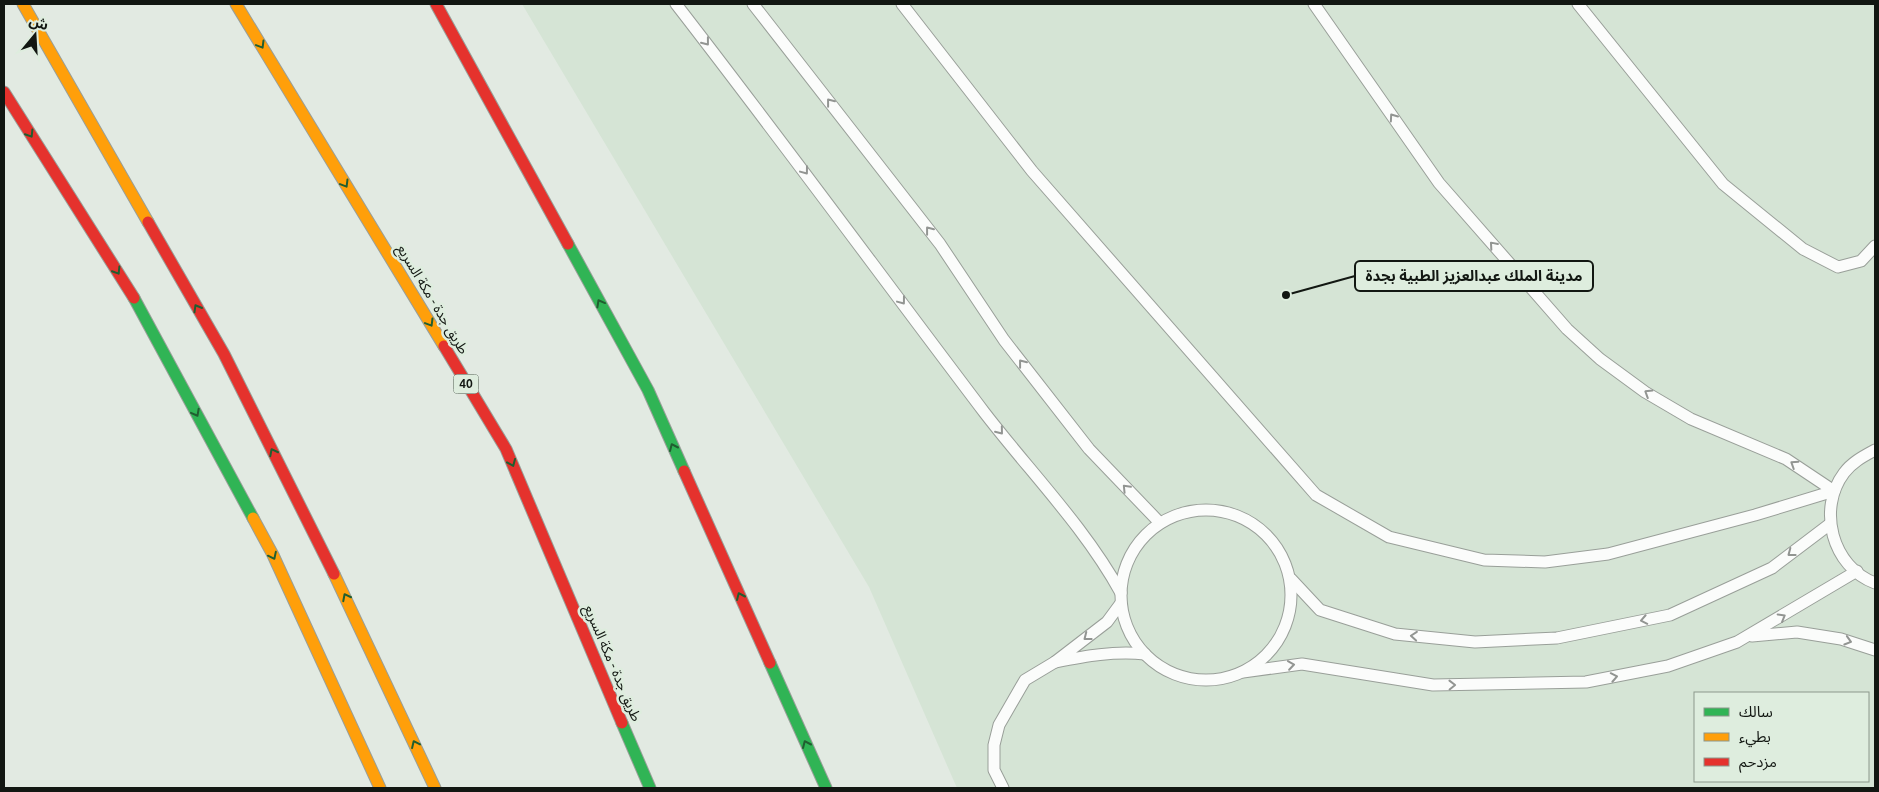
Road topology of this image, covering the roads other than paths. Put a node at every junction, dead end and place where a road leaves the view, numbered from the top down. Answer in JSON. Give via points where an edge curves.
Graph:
{"nodes":[{"id":1,"x":23,"y":4,"type":"edge"},
{"id":2,"x":236,"y":4,"type":"edge"},
{"id":3,"x":436,"y":4,"type":"edge"},
{"id":4,"x":676,"y":4,"type":"edge"},
{"id":5,"x":754,"y":4,"type":"edge"},
{"id":6,"x":902,"y":4,"type":"edge"},
{"id":7,"x":1314,"y":4,"type":"edge"},
{"id":8,"x":1578,"y":4,"type":"edge"},
{"id":9,"x":4,"y":92,"type":"edge"},
{"id":10,"x":1875,"y":246,"type":"edge"},
{"id":11,"x":1875,"y":450,"type":"edge"},
{"id":12,"x":1834,"y":491,"type":"junction"},
{"id":13,"x":1160,"y":523,"type":"junction"},
{"id":14,"x":1830,"y":524,"type":"junction"},
{"id":15,"x":1857,"y":571,"type":"junction"},
{"id":16,"x":1291,"y":579,"type":"junction"},
{"id":17,"x":1871,"y":581,"type":"edge"},
{"id":18,"x":1875,"y":592,"type":"edge"},
{"id":19,"x":1121,"y":598,"type":"junction"},
{"id":20,"x":1748,"y":636,"type":"junction"},
{"id":21,"x":1875,"y":650,"type":"edge"},
{"id":22,"x":1145,"y":654,"type":"junction"},
{"id":23,"x":1054,"y":662,"type":"junction"},
{"id":24,"x":1243,"y":672,"type":"junction"},
{"id":25,"x":380,"y":788,"type":"edge"},
{"id":26,"x":435,"y":788,"type":"edge"},
{"id":27,"x":650,"y":788,"type":"edge"},
{"id":28,"x":826,"y":788,"type":"edge"},
{"id":29,"x":1003,"y":788,"type":"edge"}],
"edges":[{"from":26,"to":1,"type":"main road","one_way":true,"via":[[356,616],[224,354]]},
{"from":2,"to":27,"type":"main road","name":"طريق جدة - مكة السريع","number":"40","one_way":true,"via":[[506,449]]},
{"from":28,"to":3,"type":"main road","one_way":true,"via":[[648,390]]},
{"from":4,"to":19,"type":"lane","one_way":true,"via":[[792,152],[985,413],[1075,524]]},
{"from":13,"to":5,"type":"lane","one_way":true,"via":[[1089,449],[1004,340],[940,244]]},
{"from":6,"to":12,"type":"lane","via":[[1032,171],[1316,495],[1389,537],[1484,560],[1546,562],[1608,554]]},
{"from":12,"to":7,"type":"lane","one_way":true,"via":[[1786,459],[1691,418],[1646,392],[1600,359],[1567,329],[1439,183]]},
{"from":8,"to":10,"type":"lane","via":[[1723,184],[1803,249],[1838,267],[1861,261]]},
{"from":9,"to":25,"type":"main road","one_way":true,"via":[[136,301],[221,458],[273,555]]},
{"from":11,"to":12,"type":"lane","via":[[1844,473]]},
{"from":12,"to":14,"type":"lane"},
{"from":13,"to":16,"type":"lane","via":[[1186,512],[1213,510],[1240,517],[1264,532],[1281,553]]},
{"from":13,"to":19,"type":"lane","via":[[1140,541],[1130,557]]},
{"from":14,"to":15,"type":"lane","via":[[1837,546]]},
{"from":14,"to":16,"type":"lane","one_way":true,"via":[[1772,568],[1670,615],[1558,638],[1476,642],[1395,634],[1320,610]]},
{"from":15,"to":17,"type":"lane"},
{"from":20,"to":15,"type":"lane","one_way":true},
{"from":16,"to":24,"type":"lane","via":[[1291,607],[1283,634],[1266,656]]},
{"from":17,"to":18,"type":"lane"},
{"from":19,"to":22,"type":"lane","via":[[1125,622],[1133,640]]},
{"from":19,"to":23,"type":"lane","one_way":true,"via":[[1107,622]]},
{"from":20,"to":21,"type":"lane","one_way":true,"via":[[1797,632],[1841,639]]},
{"from":24,"to":20,"type":"lane","one_way":true,"via":[[1302,664],[1433,685],[1586,682],[1668,666]]},
{"from":22,"to":23,"type":"lane","via":[[1095,654]]},
{"from":22,"to":24,"type":"lane","via":[[1166,670],[1192,679],[1218,680]]},
{"from":23,"to":29,"type":"lane","via":[[1025,680],[999,725],[994,745],[994,770]]}]}
